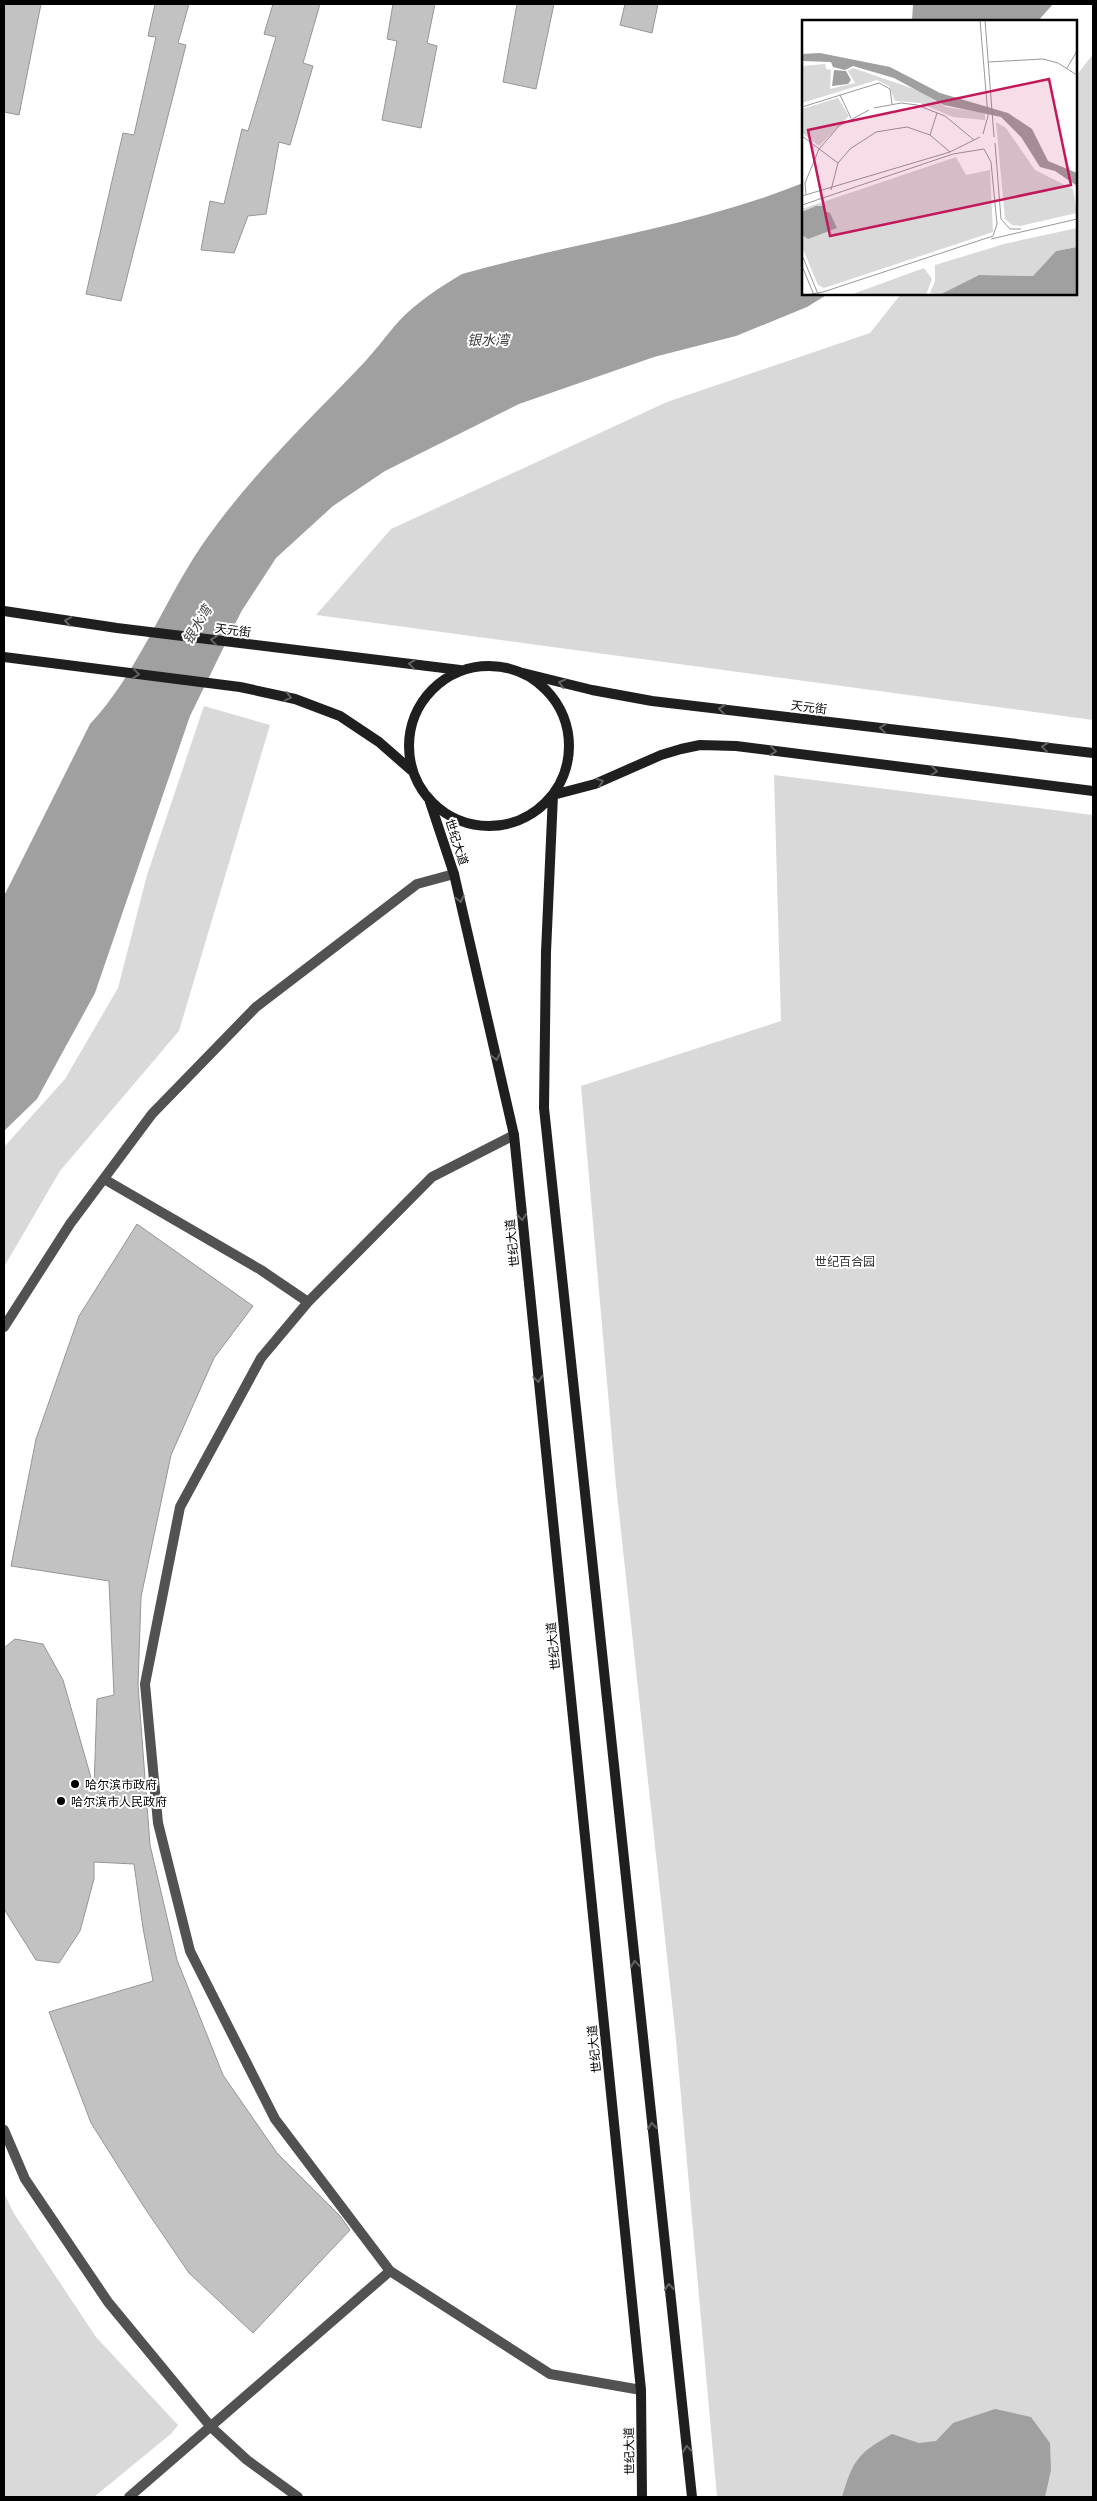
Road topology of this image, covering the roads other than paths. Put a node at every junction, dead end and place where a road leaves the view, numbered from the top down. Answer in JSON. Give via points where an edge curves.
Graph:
{"nodes":[{"id":1,"x":4,"y":611,"type":"edge"},
{"id":2,"x":4,"y":657,"type":"edge"},
{"id":3,"x":460,"y":670,"type":"junction"},
{"id":4,"x":523,"y":673,"type":"junction"},
{"id":5,"x":1093,"y":753,"type":"edge"},
{"id":6,"x":411,"y":770,"type":"junction"},
{"id":7,"x":1093,"y":791,"type":"edge"},
{"id":8,"x":553,"y":795,"type":"junction"},
{"id":9,"x":430,"y":802,"type":"junction"},
{"id":10,"x":454,"y":874,"type":"junction"},
{"id":11,"x":514,"y":1135,"type":"junction"},
{"id":12,"x":104,"y":1179,"type":"junction"},
{"id":13,"x":308,"y":1302,"type":"junction"},
{"id":14,"x":4,"y":1327,"type":"edge"},
{"id":15,"x":4,"y":2130,"type":"edge"},
{"id":16,"x":390,"y":2272,"type":"junction"},
{"id":17,"x":641,"y":2390,"type":"junction"},
{"id":18,"x":210,"y":2427,"type":"junction"},
{"id":19,"x":129,"y":2497,"type":"edge"},
{"id":20,"x":298,"y":2497,"type":"edge"},
{"id":21,"x":642,"y":2497,"type":"edge"},
{"id":22,"x":692,"y":2497,"type":"edge"}],
"edges":[{"from":3,"to":1,"type":"main road","name":"天元街","one_way":true},
{"from":2,"to":6,"type":"main road","one_way":true,"via":[[240,687],[295,699],[340,716],[379,742]]},
{"from":3,"to":4,"type":"main road","via":[[503,666]]},
{"from":3,"to":6,"type":"main road","via":[[438,683],[421,702],[411,726],[408,751]]},
{"from":5,"to":4,"type":"main road","name":"天元街","one_way":true,"via":[[652,701]]},
{"from":4,"to":8,"type":"main road","via":[[543,686],[558,705],[567,727],[569,750],[563,776]]},
{"from":6,"to":9,"type":"main road"},
{"from":8,"to":7,"type":"main road","one_way":true,"via":[[595,784],[661,755],[700,745],[736,746]]},
{"from":8,"to":9,"type":"main road","via":[[536,811],[516,822],[493,827],[470,825],[449,816]]},
{"from":22,"to":8,"type":"main road","one_way":true,"via":[[544,1108]]},
{"from":9,"to":10,"type":"main road","name":"世纪大道"},
{"from":10,"to":11,"type":"main road","name":"世纪大道","one_way":true},
{"from":10,"to":12,"type":"lane","via":[[417,884],[256,1007],[152,1114]]},
{"from":11,"to":13,"type":"lane","via":[[432,1176]]},
{"from":11,"to":17,"type":"main road","name":"世纪大道","one_way":true},
{"from":12,"to":13,"type":"lane","via":[[261,1270]]},
{"from":12,"to":14,"type":"lane","via":[[70,1224]]},
{"from":13,"to":16,"type":"lane","via":[[261,1358],[180,1507],[145,1684],[158,1823],[190,1951],[275,2119]]},
{"from":15,"to":18,"type":"lane","via":[[25,2179],[108,2302]]},
{"from":16,"to":17,"type":"lane","via":[[550,2374]]},
{"from":16,"to":18,"type":"lane"},
{"from":17,"to":21,"type":"main road","name":"世纪大道"},
{"from":18,"to":19,"type":"lane"},
{"from":18,"to":20,"type":"lane"}]}
